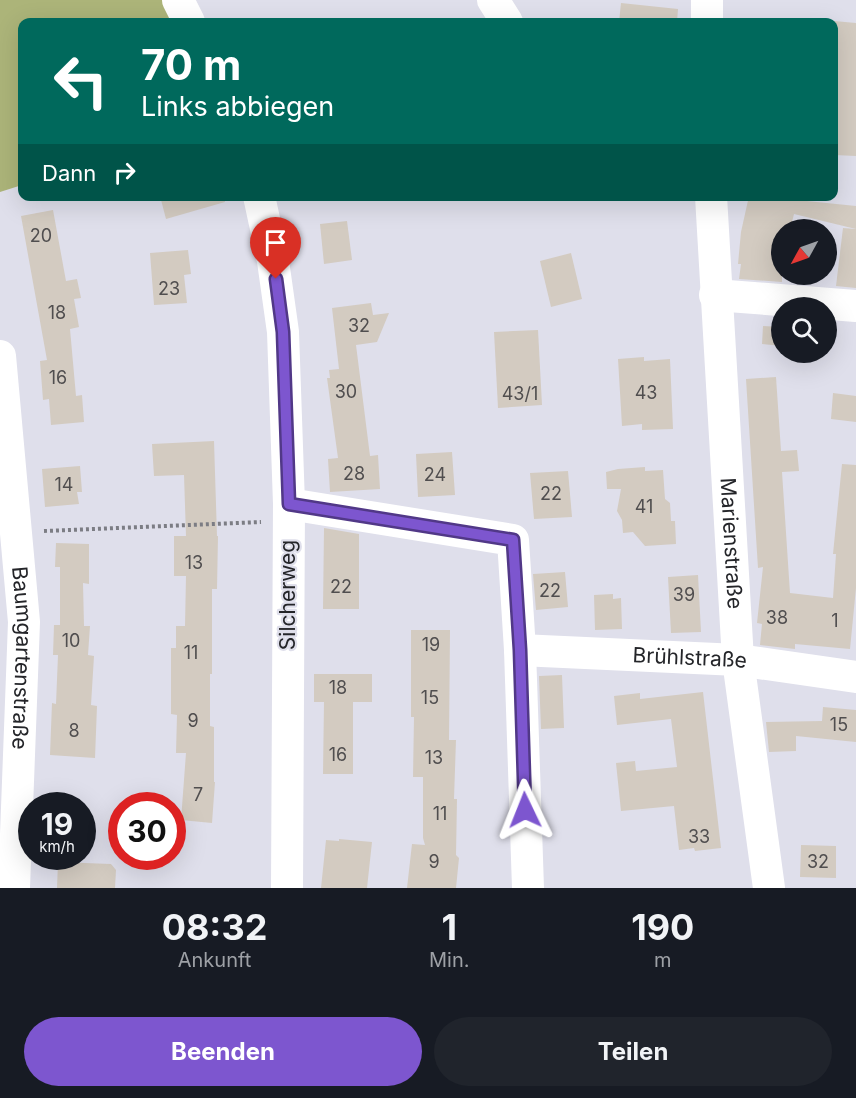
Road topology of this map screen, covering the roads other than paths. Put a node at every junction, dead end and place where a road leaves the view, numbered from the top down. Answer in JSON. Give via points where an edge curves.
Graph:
{"nodes":[{"id":1,"x":178,"y":0,"type":"edge"},
{"id":2,"x":493,"y":0,"type":"edge"},
{"id":3,"x":707,"y":0,"type":"edge"},
{"id":4,"x":187,"y":18,"type":"edge"},
{"id":5,"x":504,"y":18,"type":"edge"},
{"id":6,"x":707,"y":18,"type":"edge"},
{"id":7,"x":260,"y":201,"type":"edge"},
{"id":8,"x":711,"y":201,"type":"edge"},
{"id":9,"x":716,"y":295,"type":"junction"},
{"id":10,"x":856,"y":306,"type":"edge"},
{"id":11,"x":0,"y":356,"type":"edge"},
{"id":12,"x":289,"y":512,"type":"junction"},
{"id":13,"x":520,"y":650,"type":"junction"},
{"id":14,"x":738,"y":660,"type":"junction"},
{"id":15,"x":856,"y":676,"type":"edge"},
{"id":16,"x":14,"y":888,"type":"edge"},
{"id":17,"x":287,"y":888,"type":"edge"},
{"id":18,"x":528,"y":888,"type":"edge"},
{"id":19,"x":769,"y":888,"type":"edge"}],
"edges":[{"from":1,"to":4,"type":"street"},
{"from":2,"to":5,"type":"street"},
{"from":3,"to":6,"type":"street"},
{"from":7,"to":12,"type":"street","name":"Silcherweg","via":[[283,332]]},
{"from":8,"to":9,"type":"street","name":"Marienstraße"},
{"from":9,"to":10,"type":"street"},
{"from":9,"to":14,"type":"street","name":"Marienstraße"},
{"from":11,"to":16,"type":"street","name":"Baumgartenstraße","via":[[24,622]]},
{"from":12,"to":13,"type":"street","via":[[513,540]]},
{"from":12,"to":17,"type":"street","name":"Silcherweg"},
{"from":13,"to":14,"type":"street","name":"Brühlstraße"},
{"from":13,"to":18,"type":"street"},
{"from":14,"to":15,"type":"street","name":"Brühlstraße"},
{"from":14,"to":19,"type":"street","name":"Marienstraße"}]}
